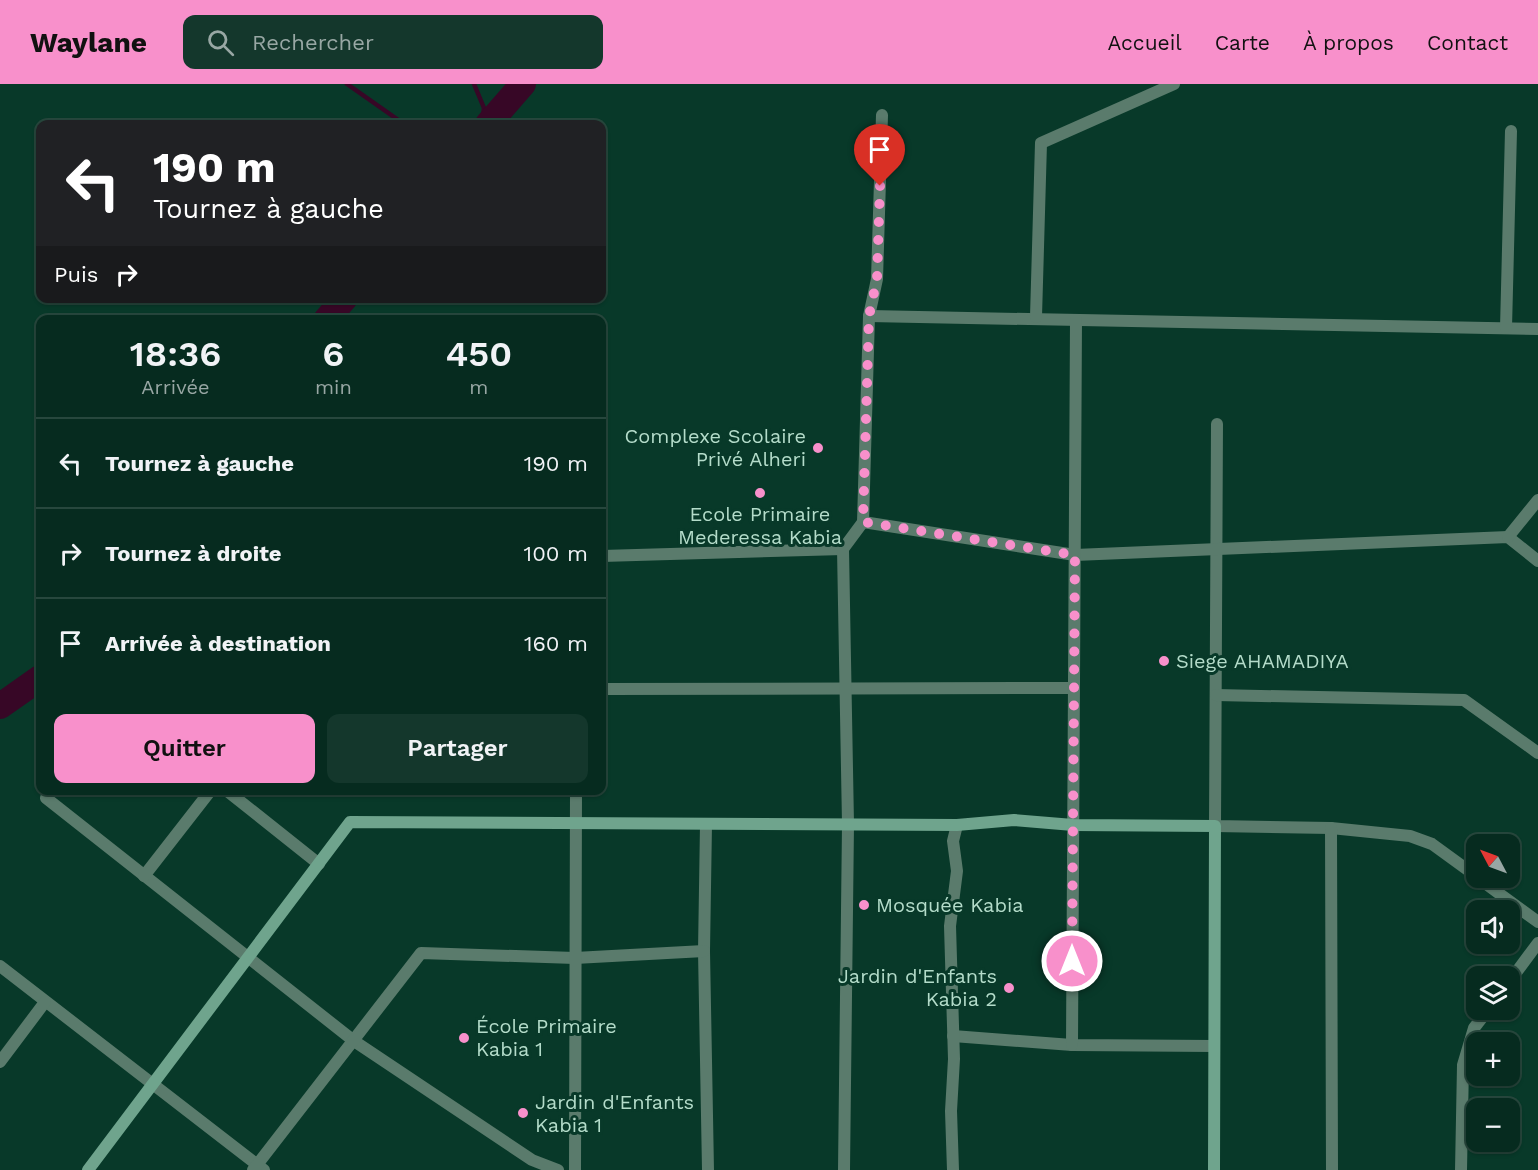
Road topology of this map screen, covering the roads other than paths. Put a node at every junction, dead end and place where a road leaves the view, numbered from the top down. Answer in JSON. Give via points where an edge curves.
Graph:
{"nodes":[{"id":1,"x":1174,"y":84,"type":"edge"},
{"id":2,"x":882,"y":115,"type":"dead end"},
{"id":3,"x":1511,"y":131,"type":"dead end"},
{"id":4,"x":869,"y":316,"type":"junction"},
{"id":5,"x":1036,"y":317,"type":"junction"},
{"id":6,"x":1076,"y":320,"type":"junction"},
{"id":7,"x":1506,"y":328,"type":"junction"},
{"id":8,"x":1538,"y":329,"type":"edge"},
{"id":9,"x":1217,"y":424,"type":"dead end"},
{"id":10,"x":1538,"y":500,"type":"edge"},
{"id":11,"x":863,"y":522,"type":"junction"},
{"id":12,"x":1508,"y":537,"type":"junction"},
{"id":13,"x":843,"y":549,"type":"junction"},
{"id":14,"x":1216,"y":551,"type":"junction"},
{"id":15,"x":606,"y":555,"type":"edge"},
{"id":16,"x":1075,"y":555,"type":"junction"},
{"id":17,"x":1538,"y":561,"type":"edge"},
{"id":18,"x":846,"y":688,"type":"junction"},
{"id":19,"x":1074,"y":688,"type":"junction"},
{"id":20,"x":606,"y":689,"type":"edge"},
{"id":21,"x":1216,"y":695,"type":"junction"},
{"id":22,"x":1538,"y":753,"type":"edge"},
{"id":23,"x":207,"y":795,"type":"edge"},
{"id":24,"x":232,"y":795,"type":"edge"},
{"id":25,"x":576,"y":795,"type":"edge"},
{"id":26,"x":46,"y":798,"type":"dead end"},
{"id":27,"x":575,"y":823,"type":"junction"},
{"id":28,"x":706,"y":824,"type":"junction"},
{"id":29,"x":849,"y":824,"type":"junction"},
{"id":30,"x":957,"y":825,"type":"junction"},
{"id":31,"x":1073,"y":825,"type":"junction"},
{"id":32,"x":1215,"y":826,"type":"junction"},
{"id":33,"x":1331,"y":828,"type":"junction"},
{"id":34,"x":319,"y":864,"type":"junction"},
{"id":35,"x":1466,"y":869,"type":"edge"},
{"id":36,"x":144,"y":876,"type":"junction"},
{"id":37,"x":1492,"y":888,"type":"edge"},
{"id":38,"x":1538,"y":922,"type":"edge"},
{"id":39,"x":1538,"y":943,"type":"edge"},
{"id":40,"x":704,"y":951,"type":"junction"},
{"id":41,"x":248,"y":958,"type":"junction"},
{"id":42,"x":575,"y":958,"type":"junction"},
{"id":43,"x":0,"y":966,"type":"edge"},
{"id":44,"x":1520,"y":967,"type":"edge"},
{"id":45,"x":45,"y":1002,"type":"junction"},
{"id":46,"x":1480,"y":1020,"type":"edge"},
{"id":47,"x":953,"y":1036,"type":"junction"},
{"id":48,"x":354,"y":1041,"type":"junction"},
{"id":49,"x":1072,"y":1045,"type":"junction"},
{"id":50,"x":1214,"y":1046,"type":"junction"},
{"id":51,"x":0,"y":1062,"type":"edge"},
{"id":52,"x":152,"y":1086,"type":"junction"},
{"id":53,"x":258,"y":1168,"type":"edge"},
{"id":54,"x":88,"y":1170,"type":"edge"},
{"id":55,"x":558,"y":1170,"type":"edge"},
{"id":56,"x":575,"y":1170,"type":"edge"},
{"id":57,"x":708,"y":1170,"type":"edge"},
{"id":58,"x":844,"y":1170,"type":"edge"},
{"id":59,"x":953,"y":1170,"type":"edge"},
{"id":60,"x":1214,"y":1170,"type":"edge"},
{"id":61,"x":1332,"y":1170,"type":"edge"},
{"id":62,"x":1461,"y":1170,"type":"edge"}],
"edges":[{"from":1,"to":5,"type":"street","via":[[1041,143]]},
{"from":2,"to":4,"type":"street","via":[[877,279]]},
{"from":3,"to":7,"type":"street"},
{"from":4,"to":5,"type":"street"},
{"from":4,"to":11,"type":"street"},
{"from":5,"to":6,"type":"street"},
{"from":6,"to":7,"type":"street"},
{"from":6,"to":16,"type":"street"},
{"from":7,"to":8,"type":"street"},
{"from":9,"to":14,"type":"street"},
{"from":10,"to":12,"type":"street"},
{"from":11,"to":13,"type":"street"},
{"from":11,"to":16,"type":"street"},
{"from":12,"to":14,"type":"street"},
{"from":12,"to":17,"type":"street"},
{"from":13,"to":15,"type":"street"},
{"from":13,"to":18,"type":"street"},
{"from":14,"to":16,"type":"street"},
{"from":14,"to":21,"type":"street"},
{"from":16,"to":19,"type":"street"},
{"from":18,"to":19,"type":"street"},
{"from":18,"to":20,"type":"street"},
{"from":18,"to":29,"type":"street"},
{"from":19,"to":31,"type":"street"},
{"from":21,"to":22,"type":"street","via":[[1464,700]]},
{"from":21,"to":32,"type":"street"},
{"from":23,"to":36,"type":"street"},
{"from":24,"to":34,"type":"street"},
{"from":25,"to":27,"type":"street"},
{"from":26,"to":36,"type":"street"},
{"from":27,"to":28,"type":"street"},
{"from":27,"to":34,"type":"street","via":[[350,822]]},
{"from":27,"to":42,"type":"street"},
{"from":28,"to":29,"type":"street"},
{"from":28,"to":40,"type":"street"},
{"from":29,"to":30,"type":"street"},
{"from":29,"to":58,"type":"street"},
{"from":30,"to":31,"type":"street","via":[[1014,820]]},
{"from":30,"to":47,"type":"street","via":[[953,841],[957,871],[950,926]]},
{"from":31,"to":32,"type":"street"},
{"from":31,"to":49,"type":"street"},
{"from":32,"to":33,"type":"street"},
{"from":32,"to":50,"type":"street"},
{"from":33,"to":35,"type":"street","via":[[1410,836],[1432,844]]},
{"from":33,"to":61,"type":"street"},
{"from":34,"to":41,"type":"street"},
{"from":36,"to":41,"type":"street"},
{"from":37,"to":38,"type":"street"},
{"from":39,"to":44,"type":"street"},
{"from":40,"to":42,"type":"street"},
{"from":40,"to":57,"type":"street"},
{"from":41,"to":48,"type":"street"},
{"from":41,"to":52,"type":"street"},
{"from":42,"to":48,"type":"street","via":[[421,953]]},
{"from":42,"to":56,"type":"street"},
{"from":43,"to":45,"type":"street"},
{"from":45,"to":51,"type":"street"},
{"from":45,"to":52,"type":"street"},
{"from":46,"to":62,"type":"street","via":[[1463,1065]]},
{"from":47,"to":49,"type":"street"},
{"from":47,"to":59,"type":"street"},
{"from":48,"to":53,"type":"street"},
{"from":48,"to":55,"type":"street","via":[[532,1160]]},
{"from":49,"to":50,"type":"street"},
{"from":50,"to":60,"type":"street"},
{"from":52,"to":53,"type":"street"},
{"from":52,"to":54,"type":"street"}]}
